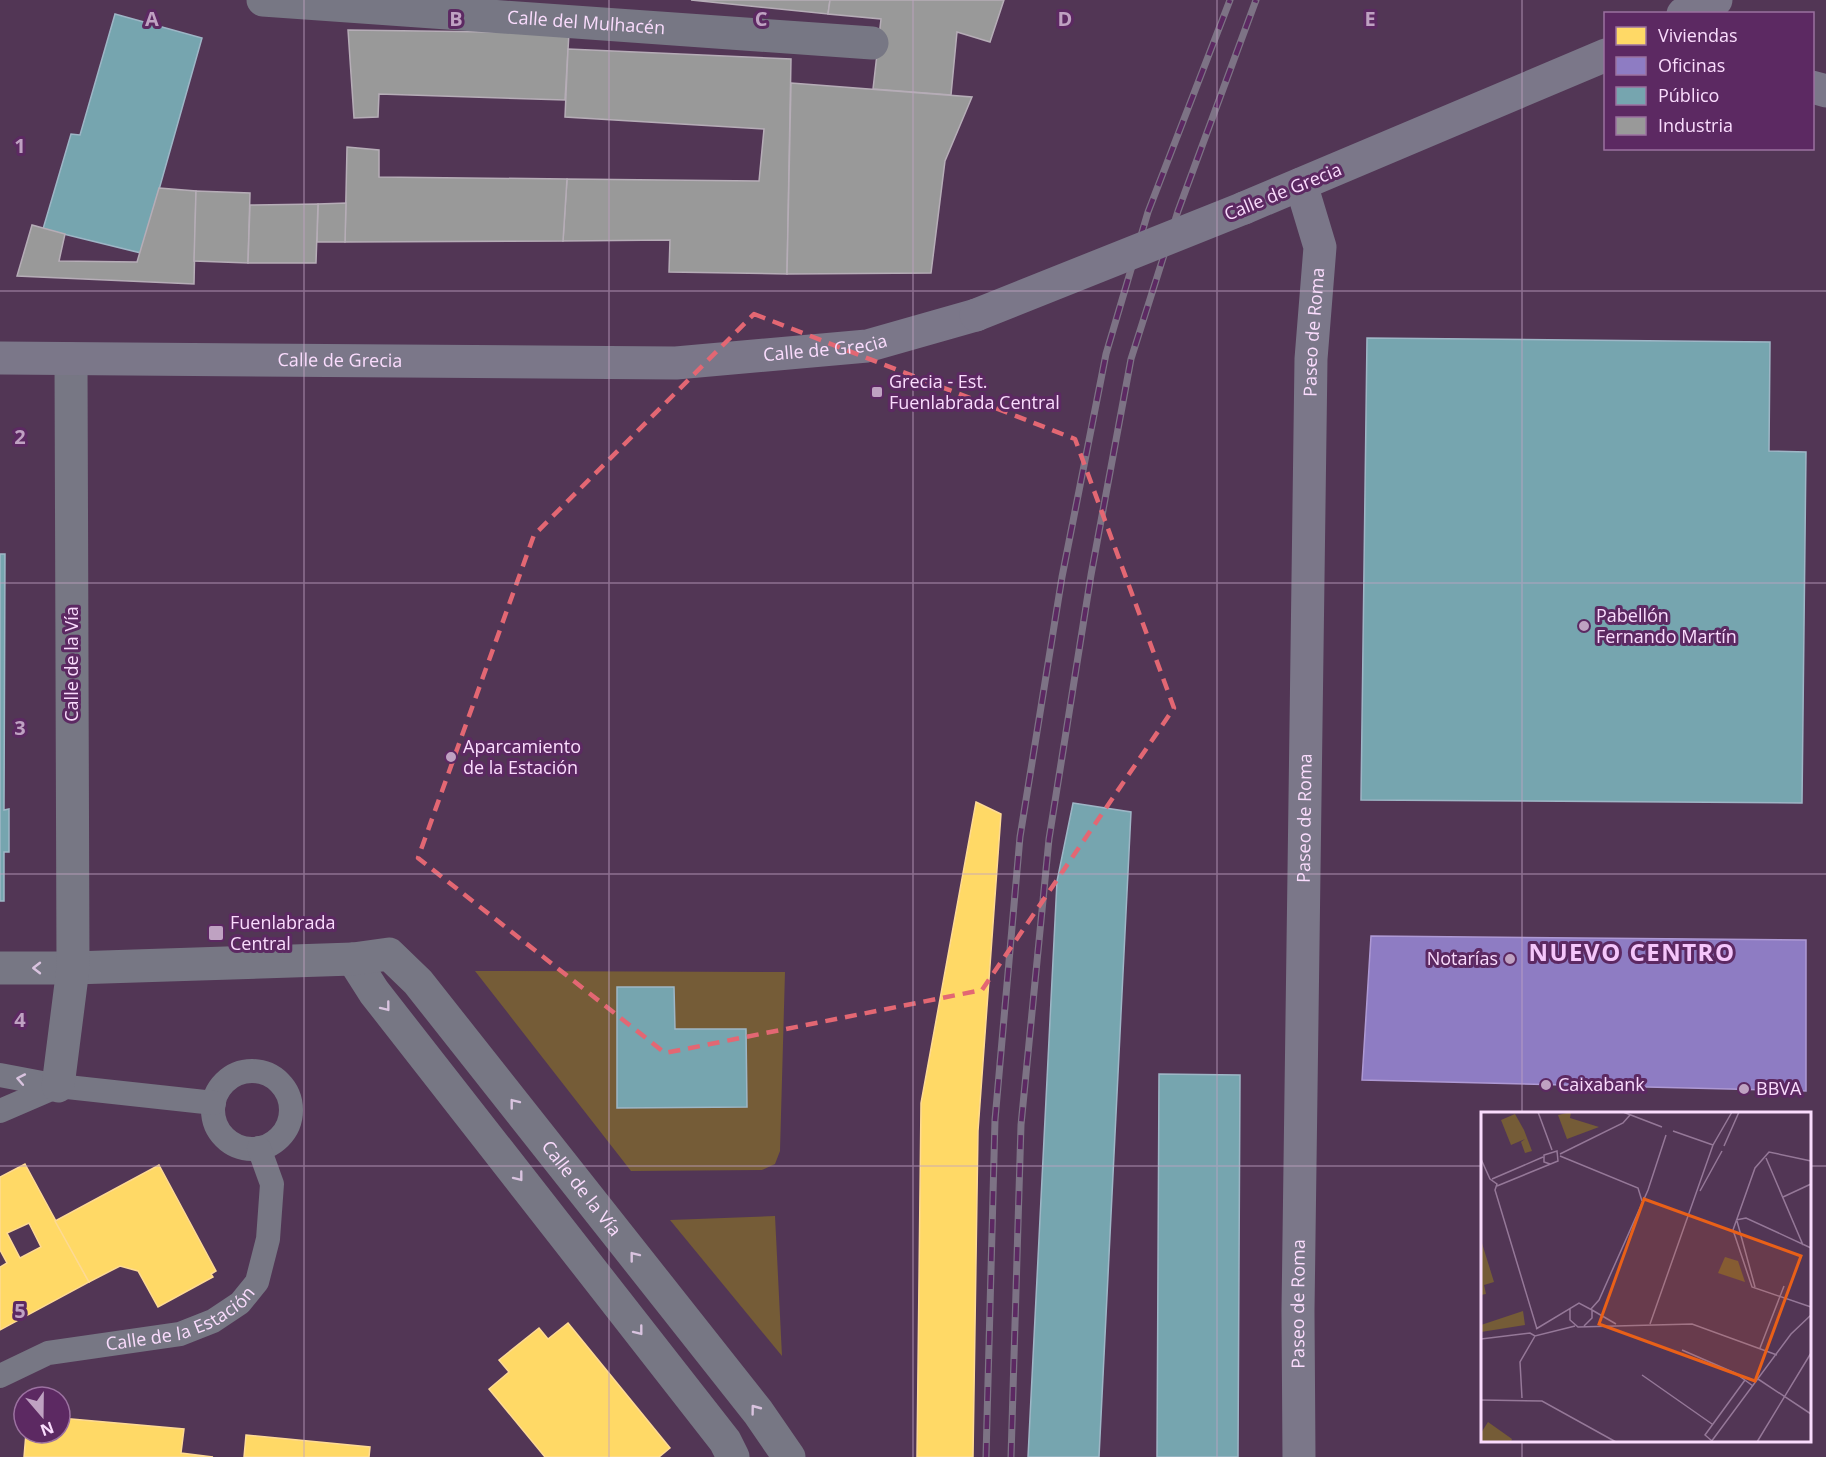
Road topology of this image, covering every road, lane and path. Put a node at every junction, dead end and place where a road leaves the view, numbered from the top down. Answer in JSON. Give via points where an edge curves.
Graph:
{"nodes":[{"id":1,"x":263,"y":0,"type":"edge"},
{"id":2,"x":1716,"y":0,"type":"edge"},
{"id":3,"x":1688,"y":12,"type":"edge"},
{"id":4,"x":872,"y":43,"type":"dead end"},
{"id":5,"x":1603,"y":58,"type":"edge"},
{"id":6,"x":1301,"y":184,"type":"junction"},
{"id":7,"x":0,"y":357,"type":"edge"},
{"id":8,"x":71,"y":359,"type":"junction"},
{"id":9,"x":353,"y":959,"type":"junction"},
{"id":10,"x":0,"y":968,"type":"edge"},
{"id":11,"x":73,"y":968,"type":"junction"},
{"id":12,"x":0,"y":1075,"type":"edge"},
{"id":13,"x":58,"y":1086,"type":"junction"},
{"id":14,"x":214,"y":1103,"type":"junction"},
{"id":15,"x":0,"y":1111,"type":"edge"},
{"id":16,"x":260,"y":1148,"type":"junction"},
{"id":17,"x":0,"y":1376,"type":"edge"},
{"id":18,"x":733,"y":1457,"type":"edge"},
{"id":19,"x":789,"y":1457,"type":"edge"},
{"id":20,"x":1299,"y":1457,"type":"edge"}],
"edges":[{"from":1,"to":4,"type":"street","name":"Calle del Mulhacén"},
{"from":2,"to":3,"type":"street"},
{"from":5,"to":6,"type":"street","name":"Calle de Grecia"},
{"from":6,"to":8,"type":"street","name":"Calle de Grecia","bridge":true,"via":[[976,315],[867,346],[676,363]]},
{"from":6,"to":20,"type":"street","name":"Paseo de Roma","via":[[1320,247],[1311,358]]},
{"from":7,"to":8,"type":"street","name":"Calle de Grecia"},
{"from":8,"to":11,"type":"street","name":"Calle de la Vía"},
{"from":9,"to":11,"type":"street","name":"Calle de la Vía"},
{"from":9,"to":18,"type":"street","one_way":true,"via":[[374,992],[725,1441]]},
{"from":19,"to":9,"type":"street","name":"Calle de la Vía","one_way":true,"via":[[758,1412],[418,982],[389,954]]},
{"from":11,"to":10,"type":"street","name":"Calle de la Vía","one_way":true},
{"from":11,"to":13,"type":"street","name":"Calle de la Vía"},
{"from":13,"to":12,"type":"lane","one_way":true},
{"from":13,"to":14,"type":"lane"},
{"from":13,"to":15,"type":"lane"},
{"from":14,"to":16,"type":"lane","via":[[216,1124],[223,1135],[246,1149]]},
{"from":14,"to":16,"type":"lane","via":[[227,1080],[239,1074],[264,1072],[276,1079],[292,1105],[290,1118],[281,1136]]},
{"from":16,"to":17,"type":"lane","name":"Calle de la Estación","via":[[272,1184],[268,1239],[257,1282],[240,1303],[213,1321],[180,1334],[48,1353]]}]}
